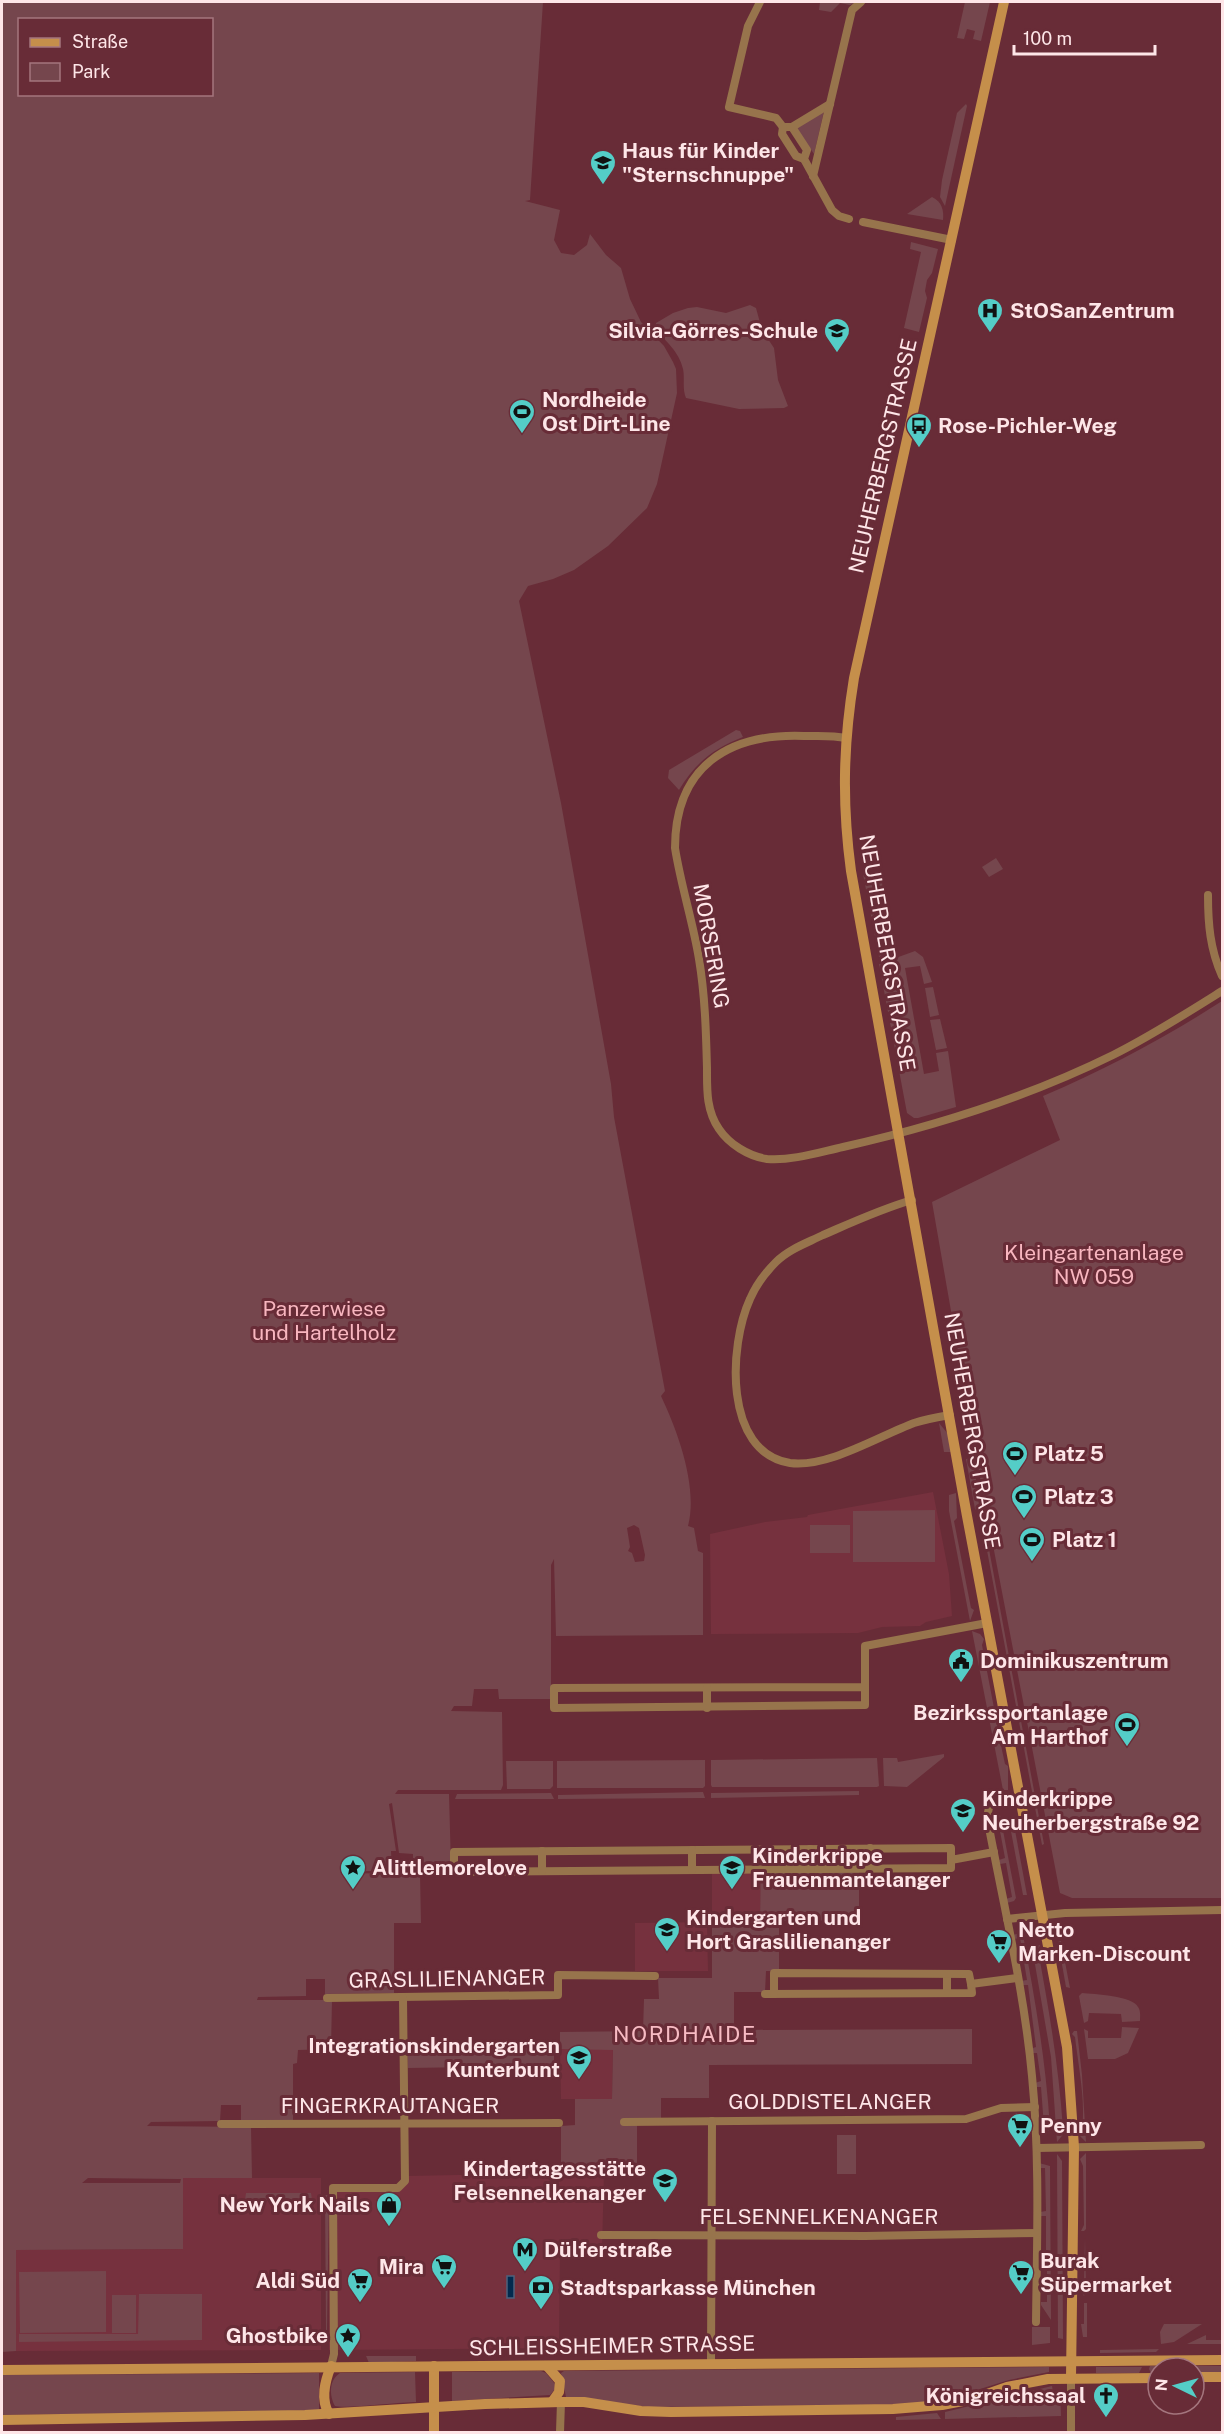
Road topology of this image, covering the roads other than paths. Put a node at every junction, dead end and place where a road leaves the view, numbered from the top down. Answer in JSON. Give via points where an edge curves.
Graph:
{"nodes":[{"id":1,"x":760,"y":2,"type":"edge"},
{"id":2,"x":861,"y":2,"type":"edge"},
{"id":3,"x":1005,"y":2,"type":"edge"},
{"id":4,"x":830,"y":104,"type":"junction"},
{"id":5,"x":788,"y":127,"type":"junction"},
{"id":6,"x":804,"y":159,"type":"junction"},
{"id":7,"x":813,"y":176,"type":"junction"},
{"id":8,"x":849,"y":219,"type":"dead end"},
{"id":9,"x":863,"y":222,"type":"dead end"},
{"id":10,"x":952,"y":240,"type":"junction"},
{"id":11,"x":846,"y":738,"type":"junction"},
{"id":12,"x":1208,"y":895,"type":"dead end"},
{"id":13,"x":1222,"y":976,"type":"edge"},
{"id":14,"x":1222,"y":991,"type":"edge"},
{"id":15,"x":899,"y":1133,"type":"junction"},
{"id":16,"x":912,"y":1200,"type":"junction"},
{"id":17,"x":950,"y":1415,"type":"junction"},
{"id":18,"x":987,"y":1623,"type":"junction"},
{"id":19,"x":865,"y":1687,"type":"junction"},
{"id":20,"x":707,"y":1688,"type":"junction"},
{"id":21,"x":707,"y":1708,"type":"junction"},
{"id":22,"x":990,"y":1803,"type":"dead end"},
{"id":23,"x":870,"y":1848,"type":"junction"},
{"id":24,"x":810,"y":1849,"type":"junction"},
{"id":25,"x":692,"y":1850,"type":"junction"},
{"id":26,"x":542,"y":1851,"type":"junction"},
{"id":27,"x":994,"y":1852,"type":"junction"},
{"id":28,"x":951,"y":1860,"type":"junction"},
{"id":29,"x":870,"y":1868,"type":"junction"},
{"id":30,"x":811,"y":1869,"type":"junction"},
{"id":31,"x":693,"y":1870,"type":"junction"},
{"id":32,"x":542,"y":1871,"type":"junction"},
{"id":33,"x":1222,"y":1910,"type":"edge"},
{"id":34,"x":1042,"y":1915,"type":"junction"},
{"id":35,"x":1006,"y":1919,"type":"junction"},
{"id":36,"x":946,"y":1974,"type":"junction"},
{"id":37,"x":655,"y":1976,"type":"dead end"},
{"id":38,"x":1017,"y":1978,"type":"junction"},
{"id":39,"x":971,"y":1984,"type":"junction"},
{"id":40,"x":947,"y":1993,"type":"junction"},
{"id":41,"x":327,"y":1998,"type":"dead end"},
{"id":42,"x":403,"y":1998,"type":"junction"},
{"id":43,"x":1035,"y":2107,"type":"junction"},
{"id":44,"x":712,"y":2121,"type":"junction"},
{"id":45,"x":624,"y":2122,"type":"dead end"},
{"id":46,"x":559,"y":2123,"type":"dead end"},
{"id":47,"x":221,"y":2124,"type":"dead end"},
{"id":48,"x":404,"y":2124,"type":"junction"},
{"id":49,"x":1201,"y":2145,"type":"dead end"},
{"id":50,"x":1074,"y":2147,"type":"junction"},
{"id":51,"x":1036,"y":2148,"type":"junction"},
{"id":52,"x":1037,"y":2233,"type":"junction"},
{"id":53,"x":602,"y":2235,"type":"dead end"},
{"id":54,"x":710,"y":2236,"type":"junction"},
{"id":55,"x":1036,"y":2322,"type":"dead end"},
{"id":56,"x":1206,"y":2360,"type":"edge"},
{"id":57,"x":1222,"y":2360,"type":"edge"},
{"id":58,"x":1071,"y":2361,"type":"junction"},
{"id":59,"x":1146,"y":2361,"type":"edge"},
{"id":60,"x":711,"y":2364,"type":"junction"},
{"id":61,"x":331,"y":2366,"type":"junction"},
{"id":62,"x":434,"y":2366,"type":"junction"},
{"id":63,"x":547,"y":2366,"type":"junction"},
{"id":64,"x":2,"y":2370,"type":"edge"},
{"id":65,"x":1206,"y":2377,"type":"edge"},
{"id":66,"x":1222,"y":2377,"type":"edge"},
{"id":67,"x":1071,"y":2378,"type":"junction"},
{"id":68,"x":1146,"y":2378,"type":"edge"},
{"id":69,"x":556,"y":2402,"type":"junction"},
{"id":70,"x":434,"y":2407,"type":"junction"},
{"id":71,"x":329,"y":2414,"type":"junction"},
{"id":72,"x":2,"y":2420,"type":"edge"},
{"id":73,"x":434,"y":2433,"type":"edge"},
{"id":74,"x":560,"y":2433,"type":"edge"},
{"id":75,"x":1071,"y":2433,"type":"edge"}],
"edges":[{"from":1,"to":5,"type":"street","via":[[748,26],[729,107],[776,118]]},
{"from":2,"to":4,"type":"street","via":[[852,10]]},
{"from":3,"to":10,"type":"main road","name":"NEUHERBERGSTRASSE"},
{"from":4,"to":5,"type":"street"},
{"from":4,"to":7,"type":"street"},
{"from":5,"to":6,"type":"street","via":[[807,150]]},
{"from":5,"to":6,"type":"street","via":[[782,134],[796,156]]},
{"from":6,"to":7,"type":"street"},
{"from":7,"to":8,"type":"street","via":[[832,210]]},
{"from":9,"to":10,"type":"street"},
{"from":10,"to":11,"type":"main road","name":"NEUHERBERGSTRASSE","via":[[868,608]]},
{"from":11,"to":15,"type":"main road","name":"NEUHERBERGSTRASSE","via":[[847,842]]},
{"from":11,"to":15,"type":"street","name":"MORSERING","via":[[789,735],[735,746],[699,770],[683,798],[675,848],[705,1002],[707,1096],[711,1115],[727,1139],[734,1146],[766,1158],[813,1154]]},
{"from":12,"to":13,"type":"street","via":[[1210,937]]},
{"from":14,"to":15,"type":"street","name":"MORSERING","via":[[1074,1073],[962,1115]]},
{"from":15,"to":16,"type":"main road","name":"NEUHERBERGSTRASSE"},
{"from":16,"to":17,"type":"main road","name":"NEUHERBERGSTRASSE"},
{"from":16,"to":17,"type":"street","via":[[884,1207],[778,1259],[749,1300],[742,1320],[735,1366],[736,1391],[748,1432],[759,1448],[780,1461],[793,1463],[828,1459],[916,1423]]},
{"from":17,"to":18,"type":"main road","name":"NEUHERBERGSTRASSE"},
{"from":18,"to":19,"type":"street","via":[[865,1646]]},
{"from":18,"to":34,"type":"main road","name":"NEUHERBERGSTRASSE"},
{"from":19,"to":20,"type":"street"},
{"from":19,"to":21,"type":"street","via":[[865,1705]]},
{"from":20,"to":21,"type":"street"},
{"from":20,"to":21,"type":"street","via":[[554,1688],[554,1708]]},
{"from":22,"to":27,"type":"street","via":[[987,1817]]},
{"from":23,"to":24,"type":"street"},
{"from":23,"to":28,"type":"street","via":[[951,1848]]},
{"from":23,"to":29,"type":"street"},
{"from":24,"to":25,"type":"street"},
{"from":24,"to":30,"type":"street"},
{"from":25,"to":26,"type":"street"},
{"from":25,"to":31,"type":"street"},
{"from":26,"to":32,"type":"street"},
{"from":26,"to":32,"type":"street","via":[[454,1852],[454,1872]]},
{"from":27,"to":28,"type":"street"},
{"from":27,"to":35,"type":"street"},
{"from":28,"to":29,"type":"street","via":[[951,1868]]},
{"from":29,"to":30,"type":"street"},
{"from":30,"to":31,"type":"street"},
{"from":31,"to":32,"type":"street"},
{"from":33,"to":34,"type":"street"},
{"from":34,"to":35,"type":"street"},
{"from":34,"to":50,"type":"main road","name":"NEUHERBERGSTRASSE","via":[[1067,2047]]},
{"from":35,"to":38,"type":"street"},
{"from":36,"to":39,"type":"street","via":[[969,1974]]},
{"from":36,"to":40,"type":"street"},
{"from":36,"to":40,"type":"street","via":[[774,1973],[769,1994]]},
{"from":37,"to":42,"type":"street","name":"GRASLILIENANGER","via":[[558,1975],[558,1995]]},
{"from":38,"to":39,"type":"street"},
{"from":38,"to":43,"type":"street"},
{"from":39,"to":40,"type":"street","via":[[972,1993]]},
{"from":41,"to":42,"type":"street","name":"GRASLILIENANGER"},
{"from":42,"to":48,"type":"street"},
{"from":43,"to":44,"type":"street","name":"GOLDDISTELANGER","via":[[1001,2108],[966,2120]]},
{"from":43,"to":51,"type":"street"},
{"from":44,"to":45,"type":"street","name":"GOLDDISTELANGER"},
{"from":44,"to":54,"type":"street"},
{"from":46,"to":48,"type":"street","name":"FINGERKRAUTANGER"},
{"from":47,"to":48,"type":"street","name":"FINGERKRAUTANGER"},
{"from":48,"to":61,"type":"street","via":[[402,2185],[333,2188]]},
{"from":49,"to":50,"type":"street"},
{"from":50,"to":51,"type":"street"},
{"from":50,"to":58,"type":"main road","name":"NEUHERBERGSTRASSE"},
{"from":51,"to":52,"type":"street"},
{"from":52,"to":54,"type":"street","name":"FELSENNELKENANGER"},
{"from":52,"to":55,"type":"street"},
{"from":53,"to":54,"type":"street","name":"FELSENNELKENANGER"},
{"from":54,"to":60,"type":"street"},
{"from":56,"to":57,"type":"main road","name":"SCHLEISSHEIMER STRASSE"},
{"from":58,"to":59,"type":"main road","name":"SCHLEISSHEIMER STRASSE"},
{"from":58,"to":60,"type":"main road","name":"SCHLEISSHEIMER STRASSE"},
{"from":58,"to":67,"type":"main road","name":"NEUHERBERGSTRASSE"},
{"from":60,"to":63,"type":"main road","name":"SCHLEISSHEIMER STRASSE"},
{"from":61,"to":62,"type":"main road","name":"SCHLEISSHEIMER STRASSE"},
{"from":61,"to":64,"type":"main road","name":"SCHLEISSHEIMER STRASSE"},
{"from":61,"to":71,"type":"main road","via":[[325,2381]]},
{"from":62,"to":63,"type":"main road","name":"SCHLEISSHEIMER STRASSE"},
{"from":62,"to":70,"type":"main road"},
{"from":63,"to":69,"type":"main road","via":[[560,2381]]},
{"from":65,"to":66,"type":"main road"},
{"from":67,"to":68,"type":"main road"},
{"from":67,"to":69,"type":"main road","via":[[1027,2382],[942,2405],[893,2409],[671,2412]]},
{"from":67,"to":75,"type":"street"},
{"from":69,"to":70,"type":"main road"},
{"from":69,"to":74,"type":"street"},
{"from":70,"to":71,"type":"main road"},
{"from":70,"to":73,"type":"main road"},
{"from":71,"to":72,"type":"main road"}]}
